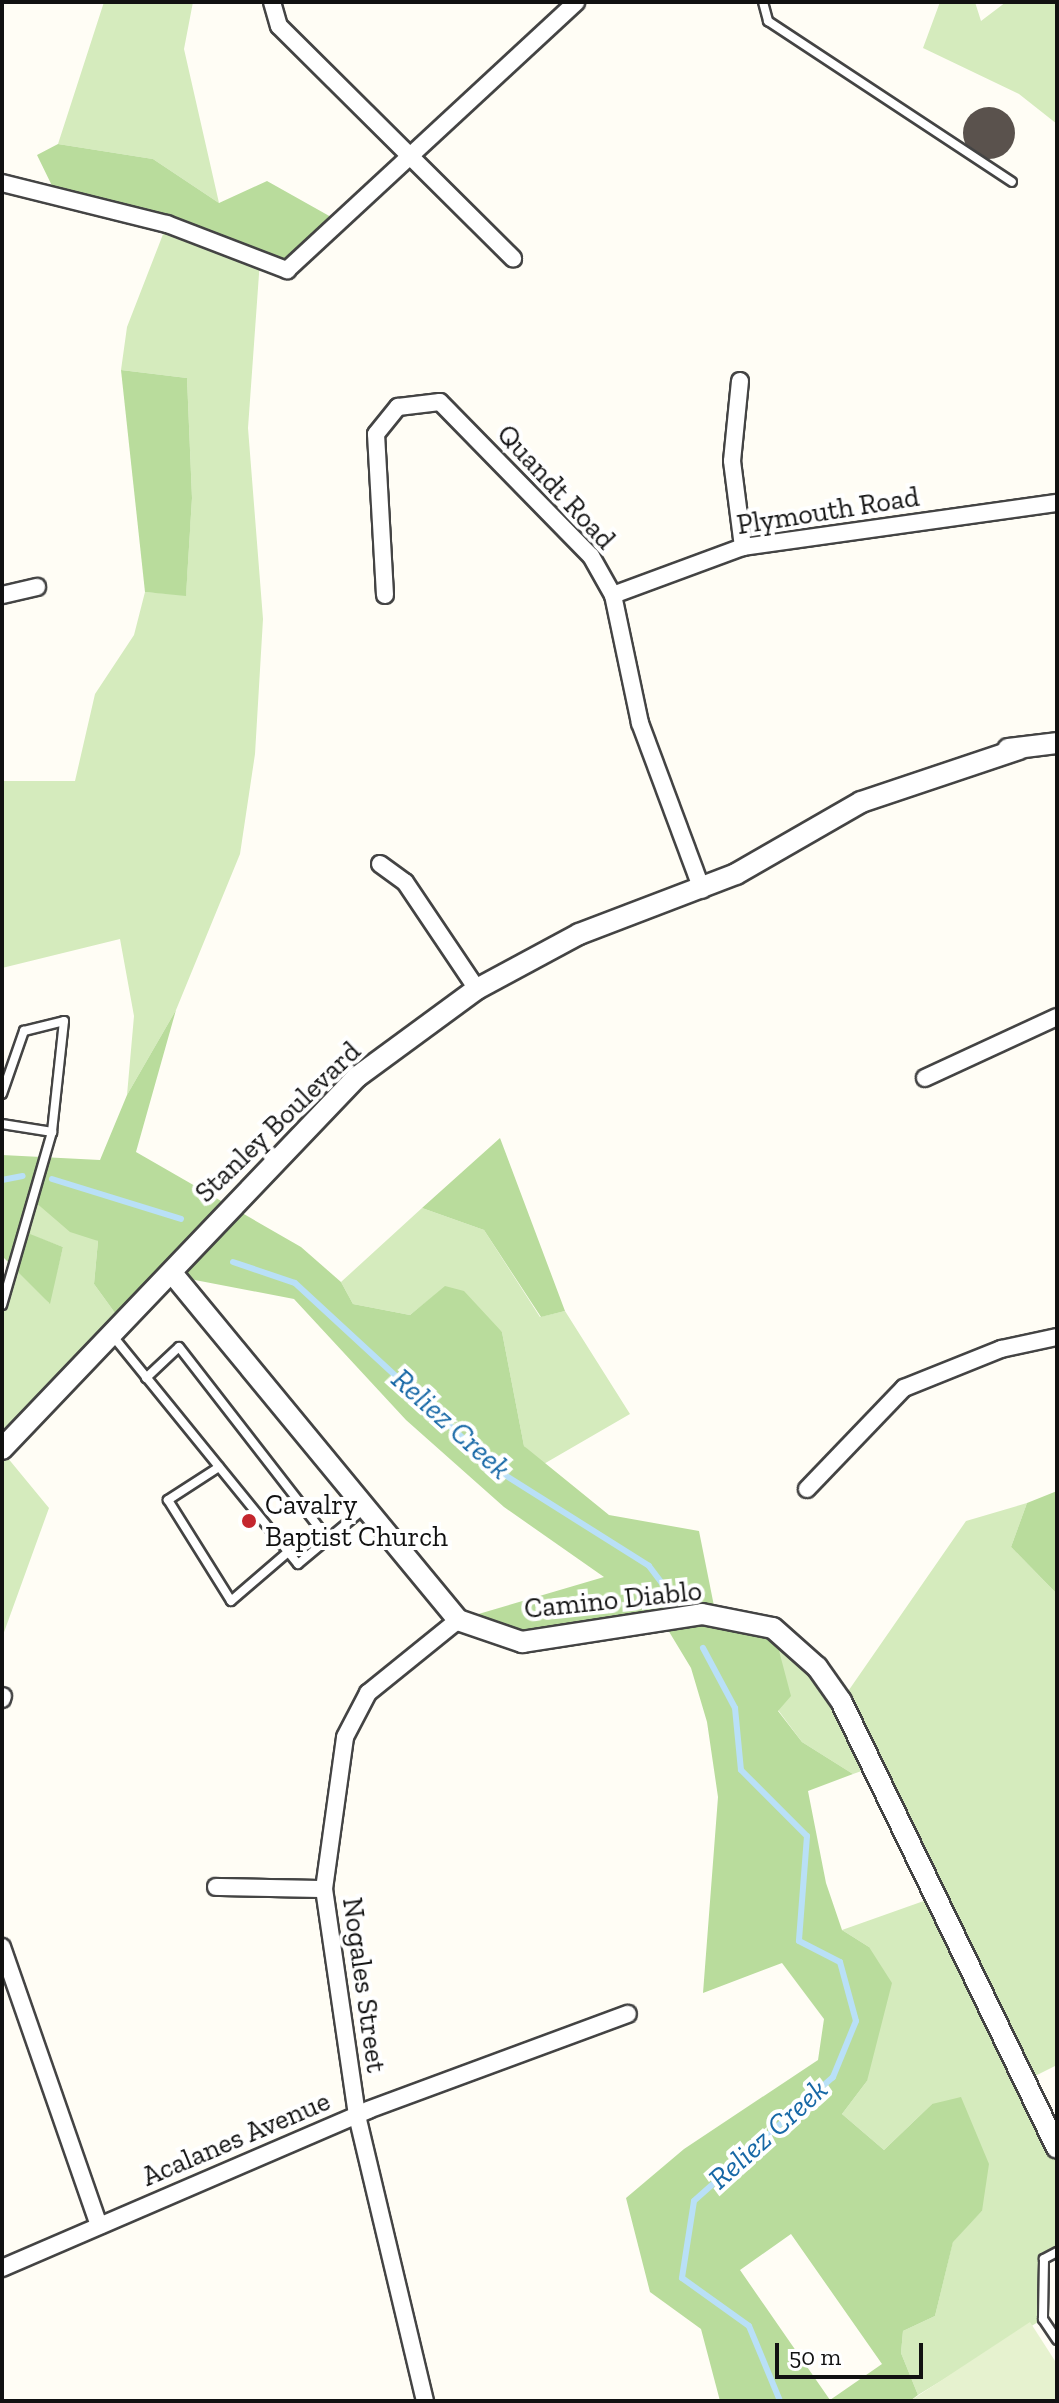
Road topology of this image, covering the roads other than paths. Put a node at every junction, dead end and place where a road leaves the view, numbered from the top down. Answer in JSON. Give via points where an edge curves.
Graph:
{"nodes":[{"id":1,"x":272,"y":2,"type":"edge"},
{"id":2,"x":576,"y":2,"type":"edge"},
{"id":3,"x":763,"y":2,"type":"edge"},
{"id":4,"x":413,"y":154,"type":"junction"},
{"id":5,"x":1012,"y":182,"type":"dead end"},
{"id":6,"x":2,"y":183,"type":"edge"},
{"id":7,"x":513,"y":258,"type":"dead end"},
{"id":8,"x":740,"y":381,"type":"dead end"},
{"id":9,"x":1057,"y":503,"type":"edge"},
{"id":10,"x":743,"y":547,"type":"junction"},
{"id":11,"x":37,"y":587,"type":"dead end"},
{"id":12,"x":2,"y":595,"type":"edge"},
{"id":13,"x":385,"y":595,"type":"dead end"},
{"id":14,"x":613,"y":595,"type":"junction"},
{"id":15,"x":1057,"y":743,"type":"edge"},
{"id":16,"x":380,"y":864,"type":"dead end"},
{"id":17,"x":702,"y":890,"type":"junction"},
{"id":18,"x":477,"y":989,"type":"junction"},
{"id":19,"x":1057,"y":1017,"type":"edge"},
{"id":20,"x":925,"y":1078,"type":"dead end"},
{"id":21,"x":2,"y":1094,"type":"edge"},
{"id":22,"x":2,"y":1124,"type":"edge"},
{"id":23,"x":52,"y":1132,"type":"junction"},
{"id":24,"x":172,"y":1273,"type":"junction"},
{"id":25,"x":2,"y":1305,"type":"edge"},
{"id":26,"x":111,"y":1335,"type":"junction"},
{"id":27,"x":1057,"y":1337,"type":"edge"},
{"id":28,"x":146,"y":1378,"type":"junction"},
{"id":29,"x":2,"y":1449,"type":"edge"},
{"id":30,"x":219,"y":1467,"type":"junction"},
{"id":31,"x":807,"y":1489,"type":"dead end"},
{"id":32,"x":365,"y":1508,"type":"junction"},
{"id":33,"x":328,"y":1539,"type":"junction"},
{"id":34,"x":288,"y":1552,"type":"junction"},
{"id":35,"x":458,"y":1620,"type":"junction"},
{"id":36,"x":216,"y":1887,"type":"dead end"},
{"id":37,"x":324,"y":1889,"type":"junction"},
{"id":38,"x":2,"y":1947,"type":"edge"},
{"id":39,"x":628,"y":2014,"type":"dead end"},
{"id":40,"x":357,"y":2115,"type":"junction"},
{"id":41,"x":1057,"y":2147,"type":"edge"},
{"id":42,"x":99,"y":2226,"type":"junction"},
{"id":43,"x":1057,"y":2252,"type":"edge"},
{"id":44,"x":2,"y":2268,"type":"edge"},
{"id":45,"x":1057,"y":2340,"type":"edge"},
{"id":46,"x":425,"y":2401,"type":"edge"}],
"edges":[{"from":1,"to":4,"type":"street","via":[[279,26]]},
{"from":2,"to":4,"type":"street"},
{"from":3,"to":5,"type":"lane","via":[[768,21]]},
{"from":4,"to":6,"type":"street","via":[[287,270],[167,224]]},
{"from":4,"to":7,"type":"street"},
{"from":8,"to":10,"type":"street","via":[[732,461]]},
{"from":9,"to":10,"type":"street","name":"Plymouth Road"},
{"from":10,"to":14,"type":"street","name":"Plymouth Road"},
{"from":11,"to":12,"type":"street"},
{"from":13,"to":14,"type":"street","name":"Quandt Road","via":[[376,434],[398,407],[426,400],[440,402],[570,533]]},
{"from":14,"to":17,"type":"street","name":"Quandt Road","via":[[640,723]]},
{"from":15,"to":17,"type":"street","name":"Stanley Boulevard","via":[[943,758],[876,787],[861,802]]},
{"from":16,"to":18,"type":"street","via":[[405,882]]},
{"from":17,"to":18,"type":"street","name":"Stanley Boulevard","via":[[579,934]]},
{"from":18,"to":24,"type":"street","name":"Stanley Boulevard","via":[[357,1077],[230,1204]]},
{"from":19,"to":20,"type":"street"},
{"from":21,"to":23,"type":"lane","via":[[24,1031],[64,1021]]},
{"from":22,"to":23,"type":"lane"},
{"from":23,"to":25,"type":"lane"},
{"from":24,"to":26,"type":"street","name":"Stanley Boulevard"},
{"from":24,"to":32,"type":"street"},
{"from":26,"to":28,"type":"lane"},
{"from":26,"to":29,"type":"street","name":"Stanley Boulevard"},
{"from":27,"to":31,"type":"street","via":[[1001,1349],[904,1388]]},
{"from":28,"to":30,"type":"lane"},
{"from":28,"to":33,"type":"lane","via":[[179,1347]]},
{"from":30,"to":34,"type":"lane"},
{"from":30,"to":34,"type":"lane","via":[[168,1500],[231,1601]]},
{"from":32,"to":33,"type":"lane"},
{"from":32,"to":35,"type":"street"},
{"from":33,"to":34,"type":"lane","via":[[298,1564]]},
{"from":35,"to":37,"type":"street","name":"Nogales Street","via":[[368,1693],[345,1737]]},
{"from":35,"to":41,"type":"street","name":"Camino Diablo","via":[[522,1642],[702,1614],[773,1628],[817,1667],[841,1701]]},
{"from":36,"to":37,"type":"street"},
{"from":37,"to":40,"type":"street","name":"Nogales Street"},
{"from":38,"to":42,"type":"street"},
{"from":39,"to":40,"type":"street","name":"Acalanes Avenue"},
{"from":40,"to":42,"type":"street","name":"Acalanes Avenue"},
{"from":40,"to":46,"type":"street","name":"Nogales Street"},
{"from":42,"to":44,"type":"street","name":"Acalanes Avenue"},
{"from":43,"to":45,"type":"lane","via":[[1044,2259],[1043,2319]]}]}
